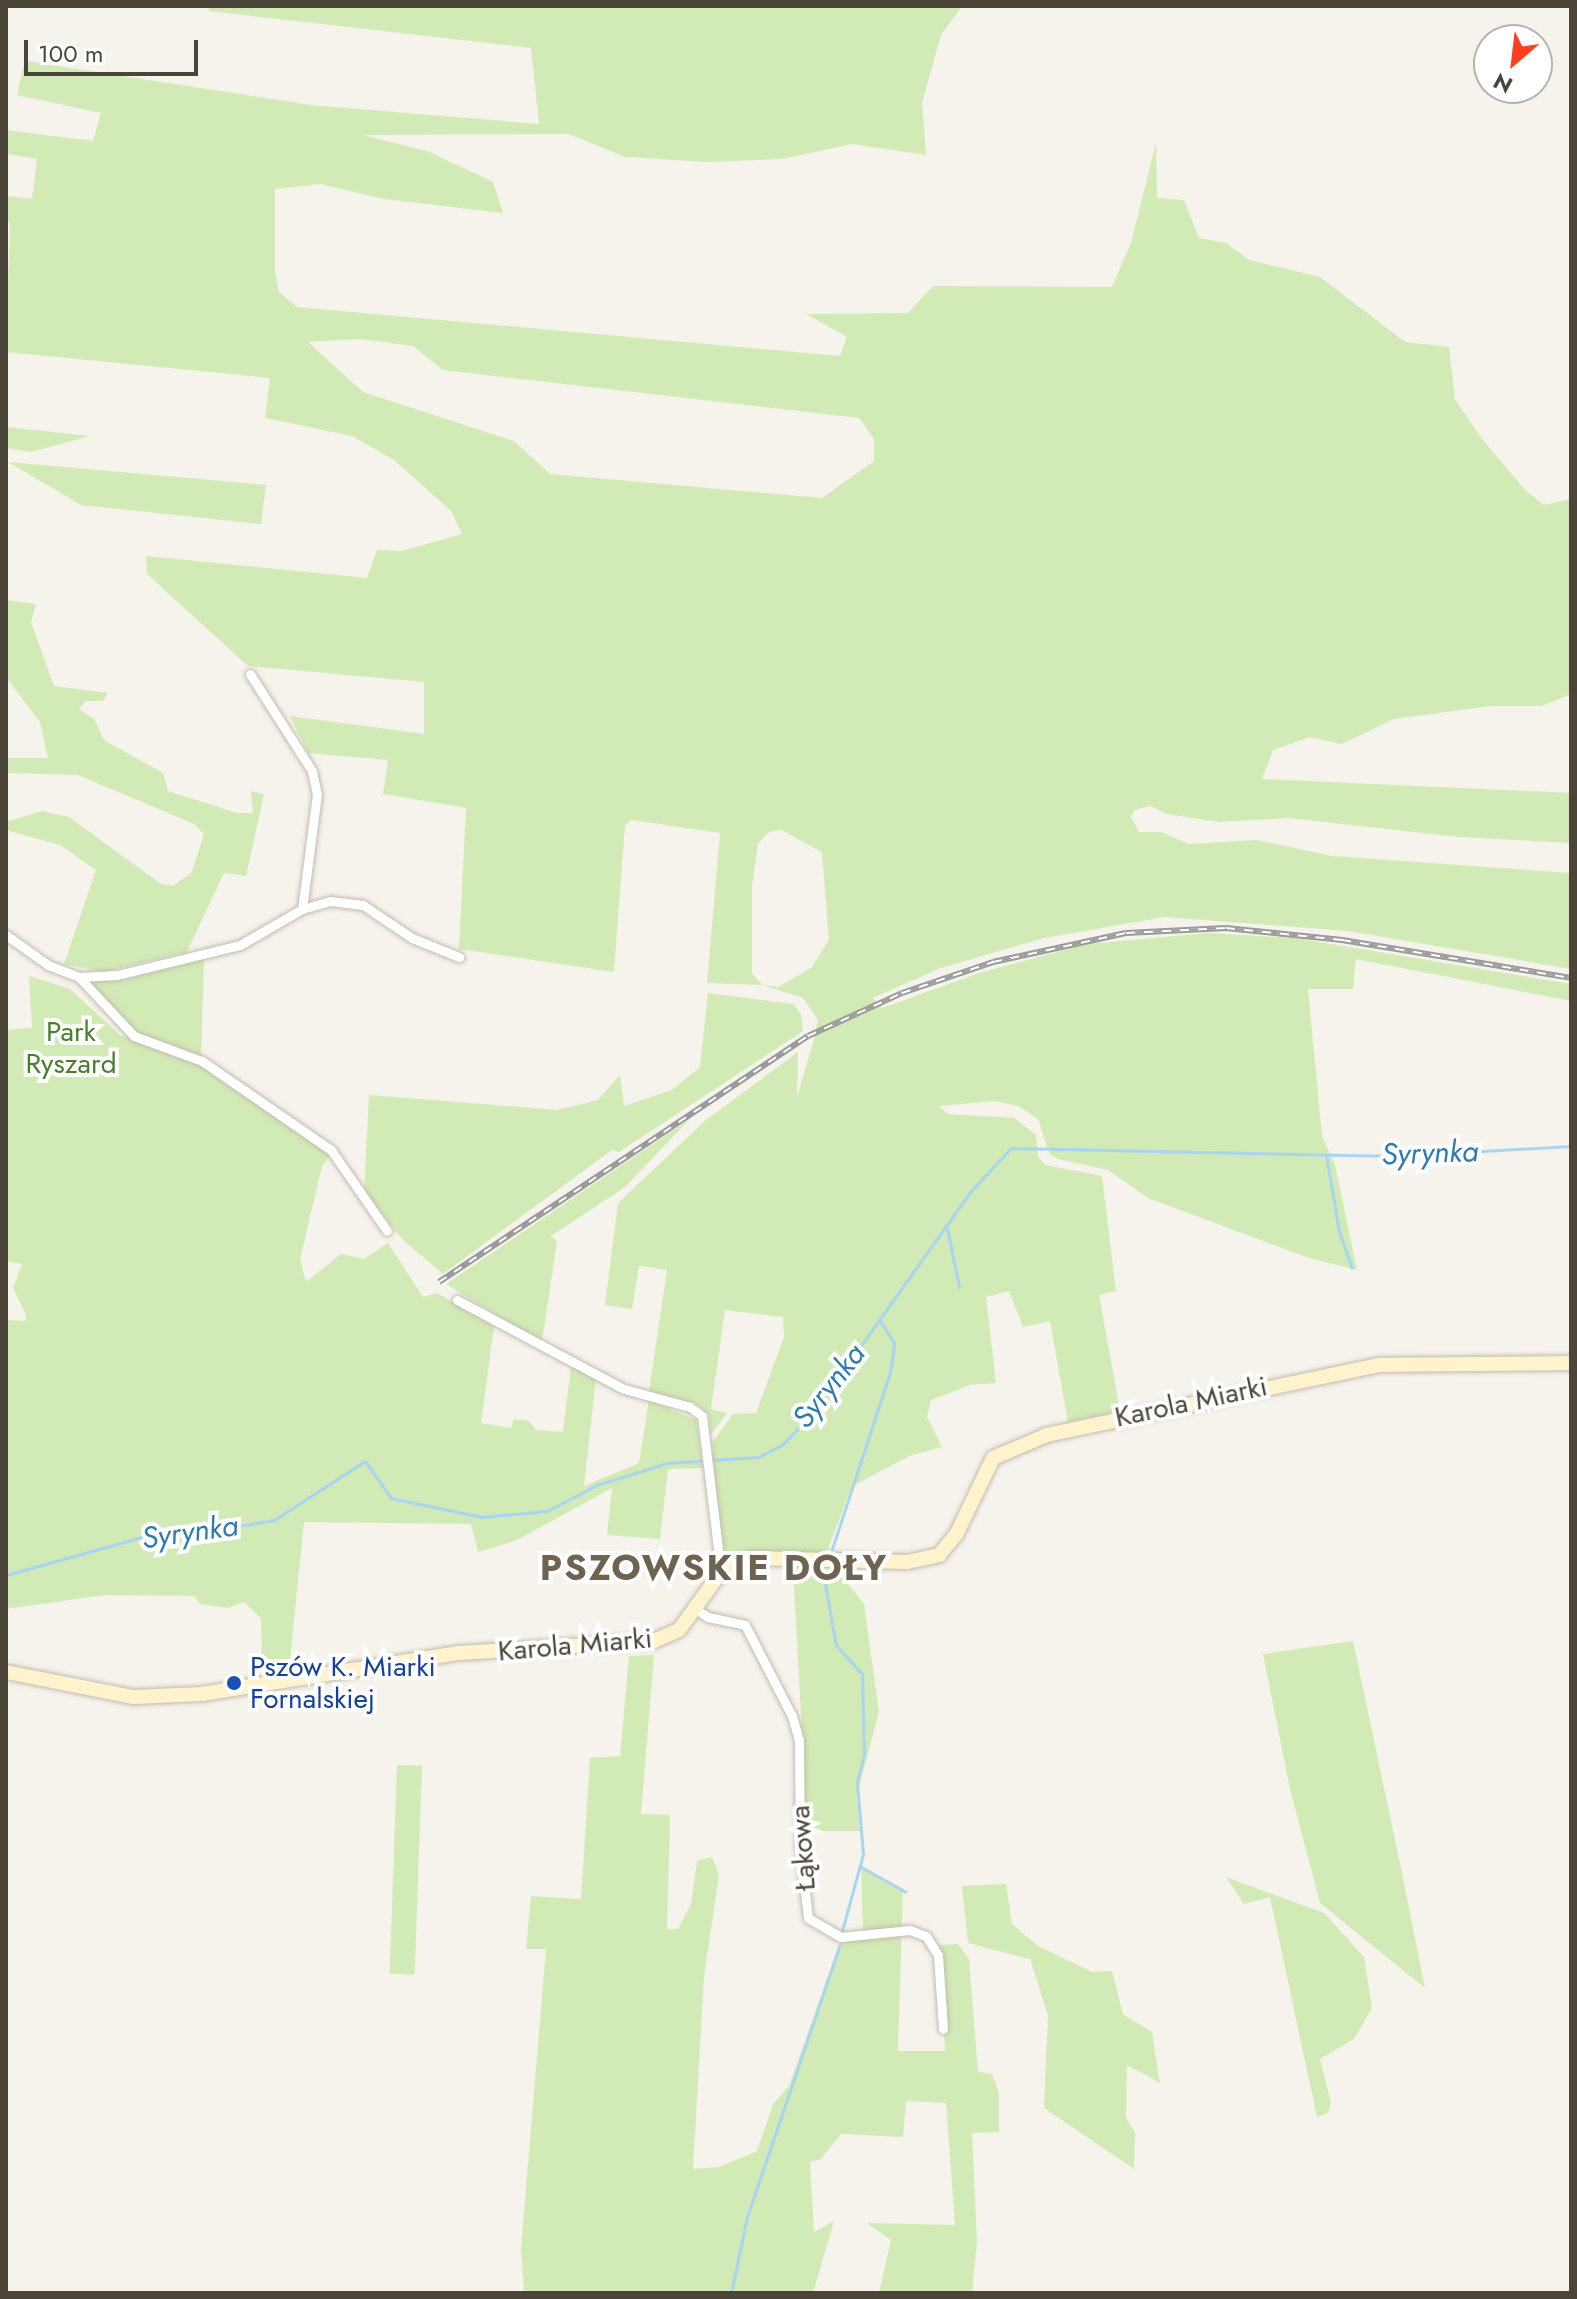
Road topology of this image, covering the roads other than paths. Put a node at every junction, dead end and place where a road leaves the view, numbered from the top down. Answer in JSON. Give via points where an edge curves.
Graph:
{"nodes":[{"id":1,"x":250,"y":674,"type":"dead end"},
{"id":2,"x":302,"y":909,"type":"junction"},
{"id":3,"x":6,"y":935,"type":"edge"},
{"id":4,"x":459,"y":957,"type":"dead end"},
{"id":5,"x":79,"y":977,"type":"junction"},
{"id":6,"x":387,"y":1231,"type":"dead end"},
{"id":7,"x":457,"y":1300,"type":"dead end"},
{"id":8,"x":1571,"y":1363,"type":"edge"},
{"id":9,"x":721,"y":1572,"type":"junction"},
{"id":10,"x":694,"y":1608,"type":"junction"},
{"id":11,"x":6,"y":1672,"type":"edge"},
{"id":12,"x":943,"y":2029,"type":"dead end"}],
"edges":[{"from":1,"to":2,"type":"street","via":[[312,771],[317,794]]},
{"from":2,"to":4,"type":"street","via":[[330,901],[363,905],[412,938]]},
{"from":2,"to":5,"type":"street","via":[[240,945],[117,975]]},
{"from":3,"to":5,"type":"street","via":[[48,965]]},
{"from":5,"to":6,"type":"street","via":[[134,1036],[202,1061],[331,1150]]},
{"from":7,"to":9,"type":"street","via":[[624,1389],[697,1411],[706,1423]]},
{"from":8,"to":9,"type":"street","name":"Karola Miarki","via":[[1380,1365],[1058,1432],[993,1458],[956,1535],[939,1555],[875,1563],[752,1558]]},
{"from":9,"to":10,"type":"street","name":"Karola Miarki"},
{"from":10,"to":11,"type":"street","name":"Karola Miarki","via":[[679,1630],[654,1641],[459,1653],[202,1694],[134,1697]]},
{"from":10,"to":12,"type":"street","name":"Łąkowa","via":[[708,1617],[745,1625],[792,1716],[799,1740],[800,1847],[808,1918],[841,1937],[910,1930],[926,1936],[938,1955]]}]}
